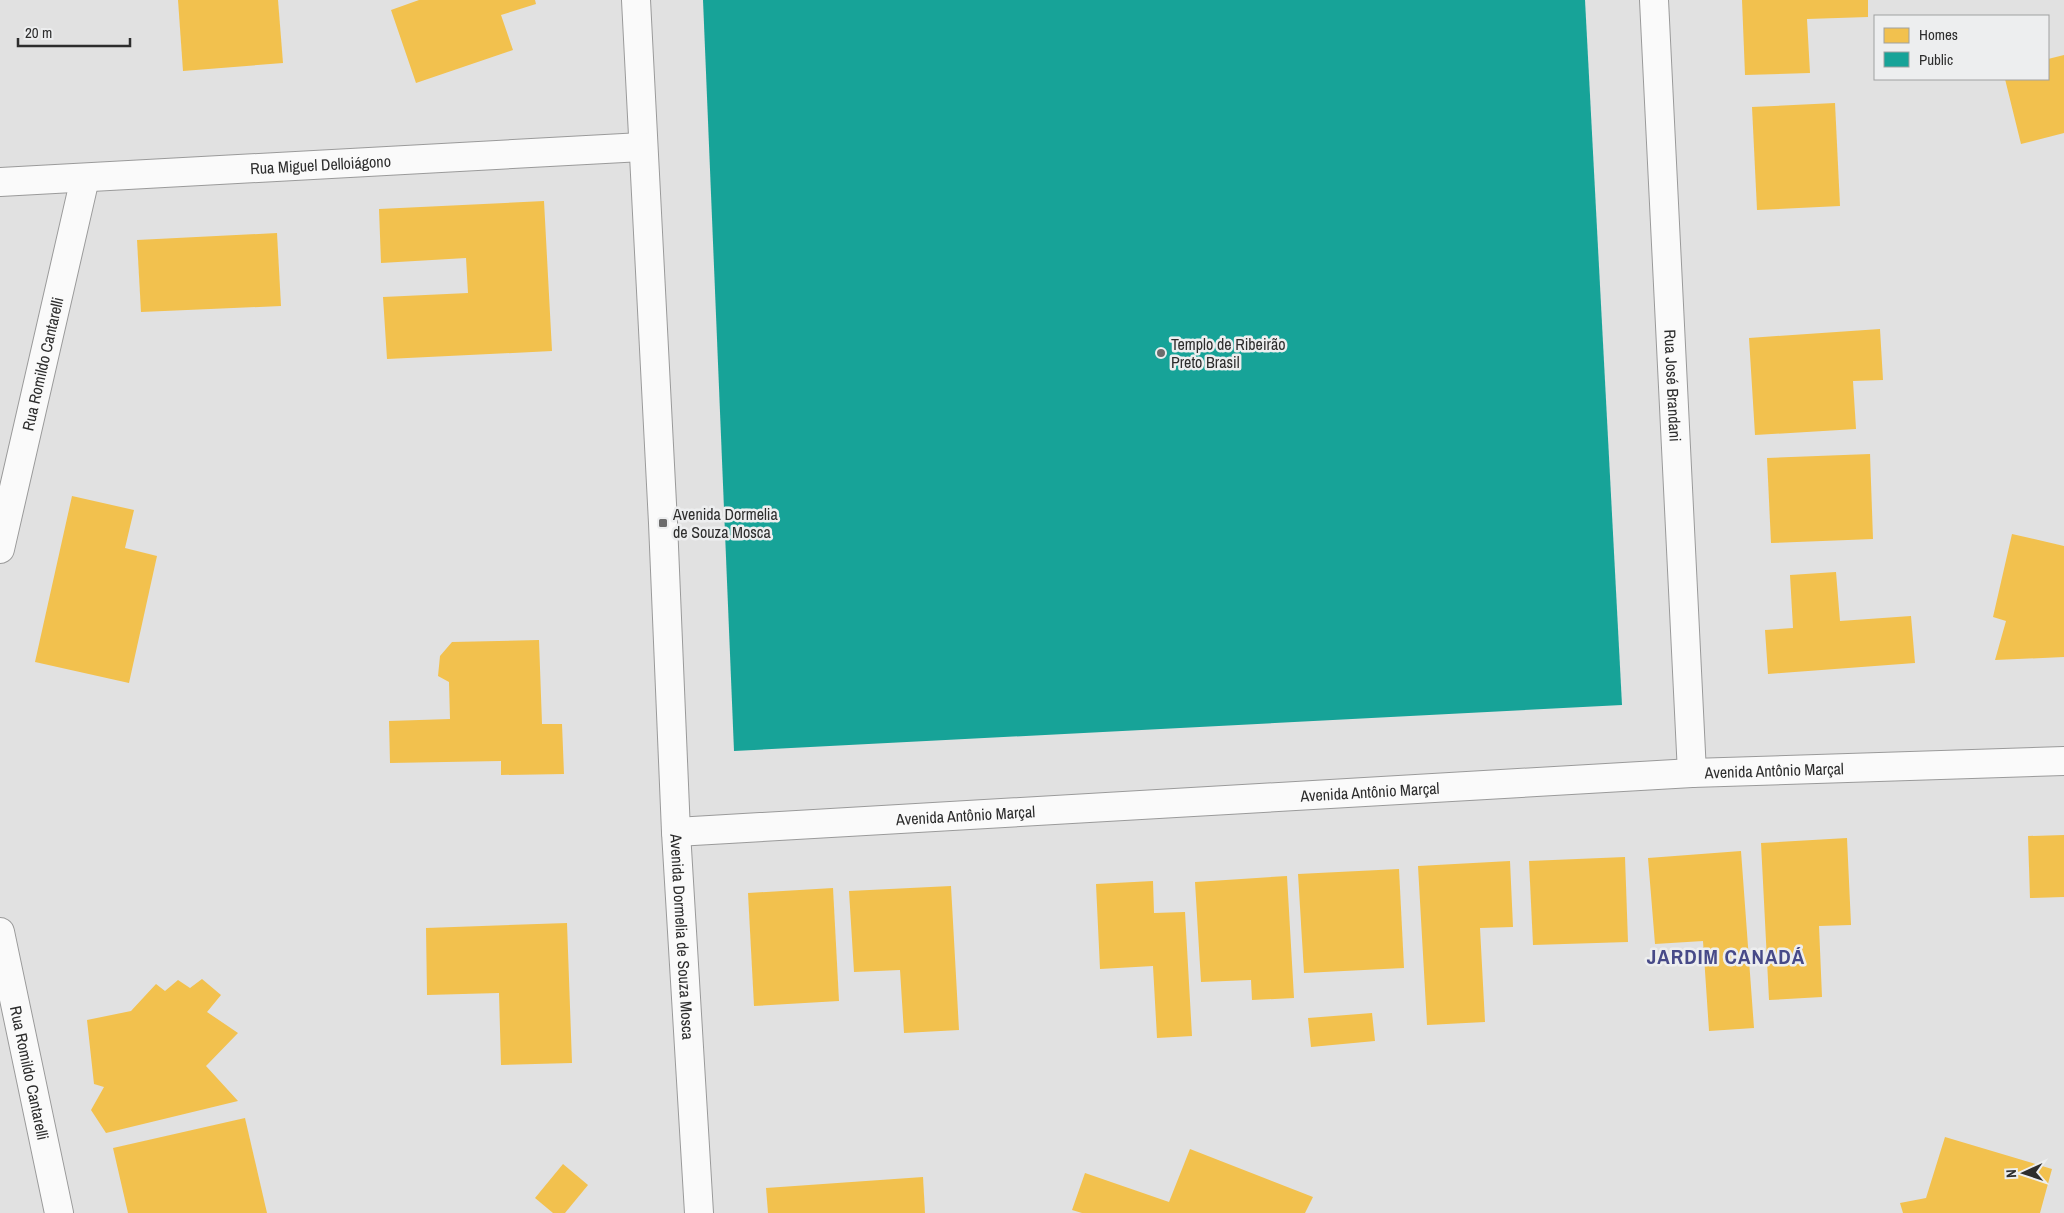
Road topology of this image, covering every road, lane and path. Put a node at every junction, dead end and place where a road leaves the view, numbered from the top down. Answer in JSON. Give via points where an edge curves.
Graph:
{"nodes":[{"id":1,"x":636,"y":0,"type":"edge"},
{"id":2,"x":1654,"y":0,"type":"edge"},
{"id":3,"x":642,"y":147,"type":"junction"},
{"id":4,"x":85,"y":178,"type":"junction"},
{"id":5,"x":0,"y":182,"type":"edge"},
{"id":6,"x":0,"y":549,"type":"edge"},
{"id":7,"x":2064,"y":761,"type":"edge"},
{"id":8,"x":1692,"y":773,"type":"junction"},
{"id":9,"x":676,"y":832,"type":"junction"},
{"id":10,"x":0,"y":932,"type":"edge"},
{"id":11,"x":59,"y":1213,"type":"edge"},
{"id":12,"x":698,"y":1213,"type":"edge"}],
"edges":[{"from":1,"to":3,"type":"street","name":"Avenida Dormelia de Souza Mosca"},
{"from":2,"to":8,"type":"street","name":"Rua José Brandani"},
{"from":3,"to":4,"type":"street","name":"Rua Miguel Delloiágono"},
{"from":3,"to":9,"type":"street","name":"Avenida Dormelia de Souza Mosca"},
{"from":4,"to":5,"type":"street","name":"Rua Miguel Delloiágono"},
{"from":4,"to":6,"type":"street","name":"Rua Romildo Cantarelli"},
{"from":7,"to":8,"type":"street","name":"Avenida Antônio Marçal"},
{"from":8,"to":9,"type":"street","name":"Avenida Antônio Marçal"},
{"from":9,"to":12,"type":"street","name":"Avenida Dormelia de Souza Mosca"},
{"from":10,"to":11,"type":"street","name":"Rua Romildo Cantarelli"}]}
